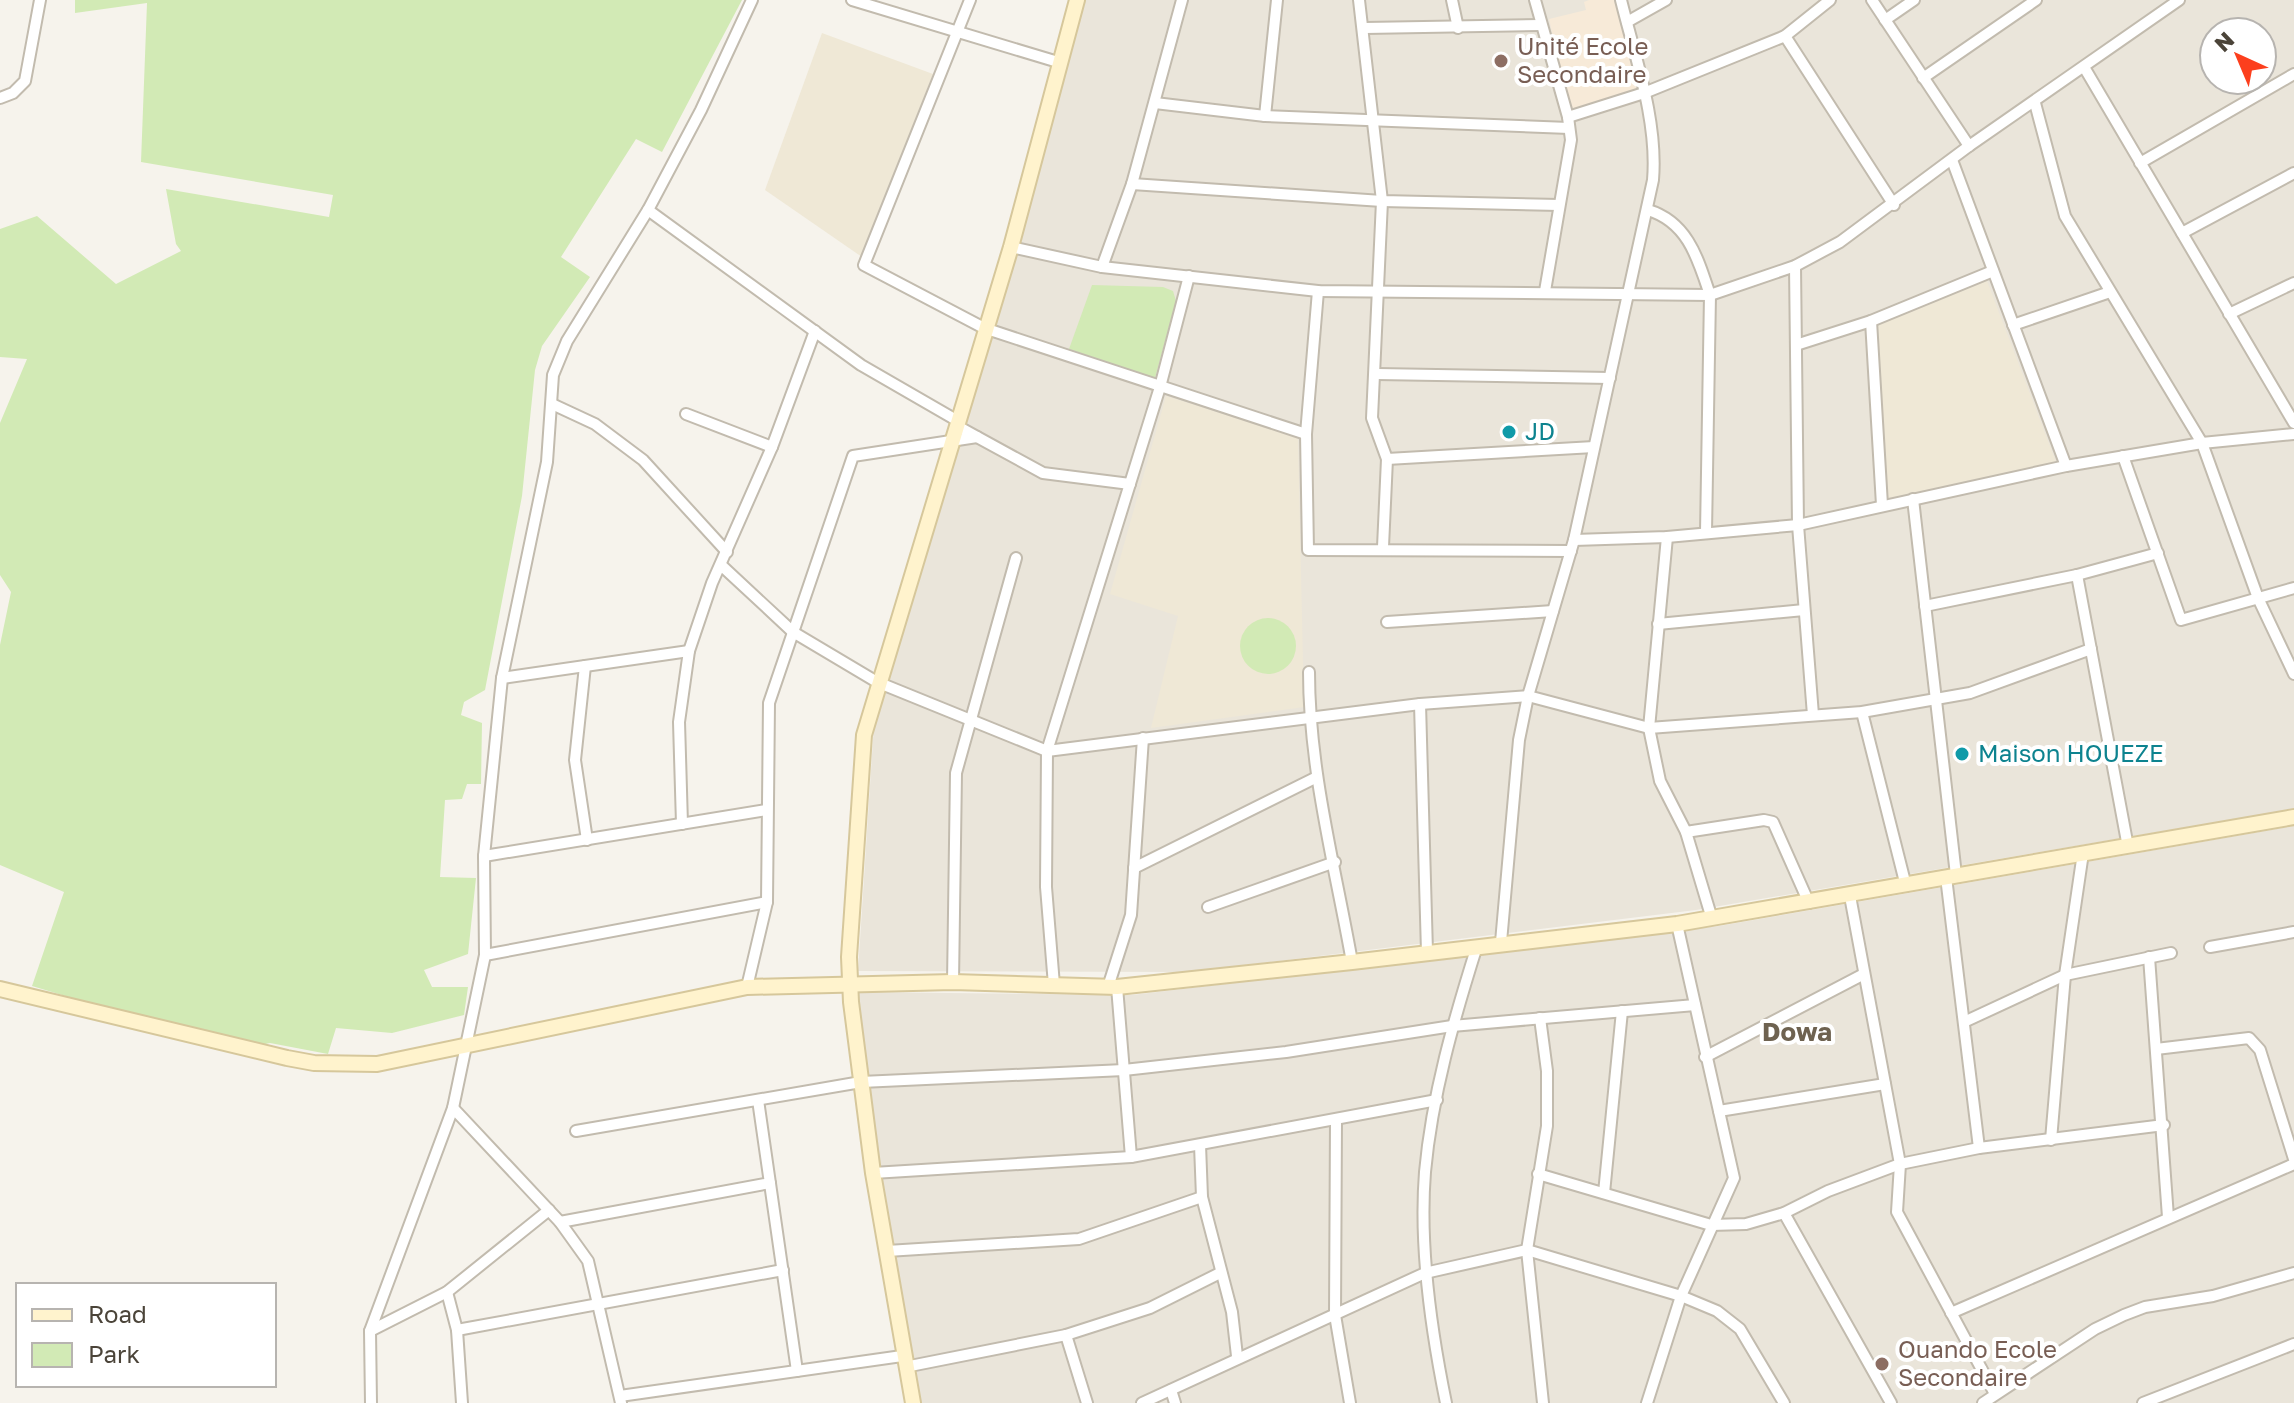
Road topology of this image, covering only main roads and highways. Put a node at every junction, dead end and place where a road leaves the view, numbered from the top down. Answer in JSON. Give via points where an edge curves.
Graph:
{"nodes":[{"id":1,"x":1077,"y":0,"type":"edge"},
{"id":2,"x":2294,"y":817,"type":"edge"},
{"id":3,"x":850,"y":981,"type":"junction"},
{"id":4,"x":0,"y":989,"type":"edge"},
{"id":5,"x":913,"y":1403,"type":"edge"}],
"edges":[{"from":1,"to":3,"type":"main road","via":[[1011,247],[864,735]]},
{"from":2,"to":3,"type":"main road","via":[[1712,919],[1352,962],[1113,987]]},
{"from":3,"to":4,"type":"main road","via":[[747,987],[377,1064],[314,1063]]},
{"from":3,"to":5,"type":"main road","via":[[873,1173]]}]}
